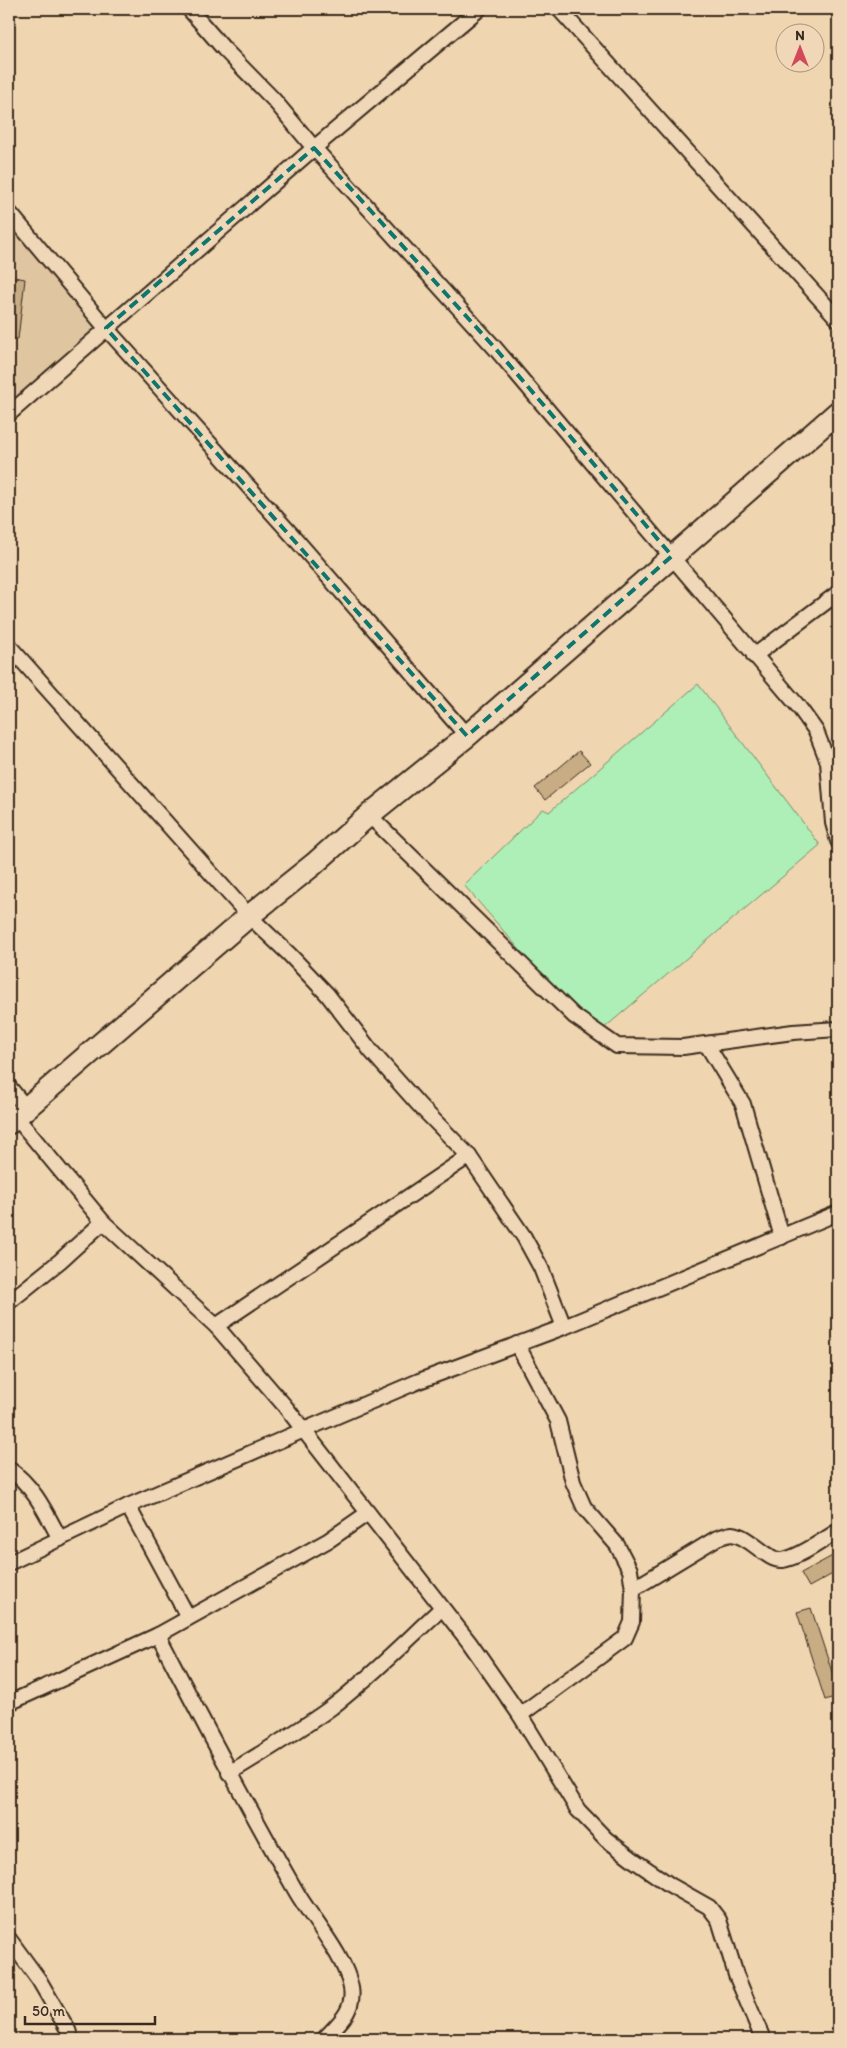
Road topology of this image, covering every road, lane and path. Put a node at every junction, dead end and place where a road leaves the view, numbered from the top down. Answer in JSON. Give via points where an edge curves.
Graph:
{"nodes":[{"id":1,"x":189,"y":9,"type":"edge"},
{"id":2,"x":479,"y":9,"type":"edge"},
{"id":3,"x":559,"y":9,"type":"edge"},
{"id":4,"x":314,"y":148,"type":"junction"},
{"id":5,"x":9,"y":212,"type":"edge"},
{"id":6,"x":838,"y":319,"type":"edge"},
{"id":7,"x":106,"y":328,"type":"junction"},
{"id":8,"x":838,"y":412,"type":"edge"},
{"id":9,"x":9,"y":414,"type":"edge"},
{"id":10,"x":672,"y":556,"type":"junction"},
{"id":11,"x":838,"y":593,"type":"edge"},
{"id":12,"x":9,"y":646,"type":"edge"},
{"id":13,"x":754,"y":656,"type":"junction"},
{"id":14,"x":467,"y":736,"type":"junction"},
{"id":15,"x":834,"y":794,"type":"edge"},
{"id":16,"x":369,"y":816,"type":"junction"},
{"id":17,"x":838,"y":841,"type":"edge"},
{"id":18,"x":249,"y":916,"type":"junction"},
{"id":19,"x":838,"y":1029,"type":"edge"},
{"id":20,"x":707,"y":1045,"type":"junction"},
{"id":21,"x":9,"y":1087,"type":"edge"},
{"id":22,"x":17,"y":1116,"type":"edge"},
{"id":23,"x":468,"y":1156,"type":"junction"},
{"id":24,"x":838,"y":1212,"type":"edge"},
{"id":25,"x":103,"y":1222,"type":"junction"},
{"id":26,"x":782,"y":1237,"type":"junction"},
{"id":27,"x":9,"y":1302,"type":"edge"},
{"id":28,"x":216,"y":1326,"type":"junction"},
{"id":29,"x":564,"y":1327,"type":"junction"},
{"id":30,"x":517,"y":1344,"type":"junction"},
{"id":31,"x":304,"y":1430,"type":"junction"},
{"id":32,"x":9,"y":1468,"type":"edge"},
{"id":33,"x":128,"y":1506,"type":"junction"},
{"id":34,"x":368,"y":1513,"type":"junction"},
{"id":35,"x":838,"y":1531,"type":"edge"},
{"id":36,"x":60,"y":1539,"type":"junction"},
{"id":37,"x":9,"y":1563,"type":"edge"},
{"id":38,"x":633,"y":1589,"type":"junction"},
{"id":39,"x":442,"y":1608,"type":"junction"},
{"id":40,"x":188,"y":1617,"type":"junction"},
{"id":41,"x":158,"y":1635,"type":"junction"},
{"id":42,"x":9,"y":1704,"type":"edge"},
{"id":43,"x":520,"y":1715,"type":"junction"},
{"id":44,"x":229,"y":1773,"type":"junction"},
{"id":45,"x":9,"y":1939,"type":"edge"},
{"id":46,"x":71,"y":2039,"type":"edge"},
{"id":47,"x":324,"y":2039,"type":"edge"},
{"id":48,"x":763,"y":2039,"type":"edge"}],
"edges":[{"from":1,"to":4,"type":"street","via":[[273,98]]},
{"from":2,"to":4,"type":"street"},
{"from":3,"to":6,"type":"street"},
{"from":4,"to":7,"type":"street"},
{"from":4,"to":10,"type":"street","via":[[495,348]]},
{"from":5,"to":7,"type":"street"},
{"from":7,"to":9,"type":"street"},
{"from":7,"to":14,"type":"street"},
{"from":8,"to":10,"type":"main road"},
{"from":10,"to":13,"type":"street"},
{"from":10,"to":14,"type":"main road"},
{"from":11,"to":13,"type":"street"},
{"from":12,"to":18,"type":"street"},
{"from":13,"to":15,"type":"street","via":[[816,731],[828,762]]},
{"from":14,"to":16,"type":"main road"},
{"from":15,"to":17,"type":"street"},
{"from":16,"to":18,"type":"main road"},
{"from":16,"to":20,"type":"street","via":[[574,1016],[616,1046]]},
{"from":18,"to":22,"type":"main road"},
{"from":18,"to":23,"type":"street","via":[[327,994],[383,1064]]},
{"from":19,"to":20,"type":"street"},
{"from":20,"to":26,"type":"street","via":[[742,1104]]},
{"from":21,"to":22,"type":"street"},
{"from":22,"to":25,"type":"street"},
{"from":23,"to":28,"type":"street"},
{"from":23,"to":29,"type":"street","via":[[524,1237],[541,1268]]},
{"from":24,"to":26,"type":"street"},
{"from":25,"to":27,"type":"street"},
{"from":25,"to":28,"type":"street"},
{"from":26,"to":29,"type":"street"},
{"from":28,"to":31,"type":"street"},
{"from":29,"to":30,"type":"street"},
{"from":30,"to":31,"type":"street"},
{"from":30,"to":38,"type":"street","via":[[558,1421],[573,1482],[584,1507],[625,1557]]},
{"from":31,"to":33,"type":"street"},
{"from":31,"to":34,"type":"street"},
{"from":32,"to":36,"type":"street","via":[[37,1497]]},
{"from":33,"to":36,"type":"street"},
{"from":33,"to":40,"type":"street"},
{"from":34,"to":39,"type":"street"},
{"from":34,"to":40,"type":"street","via":[[329,1540]]},
{"from":35,"to":38,"type":"street","via":[[782,1560],[732,1534],[717,1538]]},
{"from":36,"to":37,"type":"street"},
{"from":38,"to":43,"type":"street","via":[[632,1622],[625,1638]]},
{"from":39,"to":43,"type":"street"},
{"from":39,"to":44,"type":"street","via":[[331,1707]]},
{"from":40,"to":41,"type":"street"},
{"from":41,"to":42,"type":"street"},
{"from":41,"to":44,"type":"street"},
{"from":43,"to":48,"type":"street","via":[[578,1810],[606,1840],[670,1885],[709,1906],[719,1920],[736,1975]]},
{"from":44,"to":47,"type":"street","via":[[298,1895],[344,1966],[351,1987],[350,2009]]},
{"from":45,"to":46,"type":"street","via":[[39,1980]]}]}
